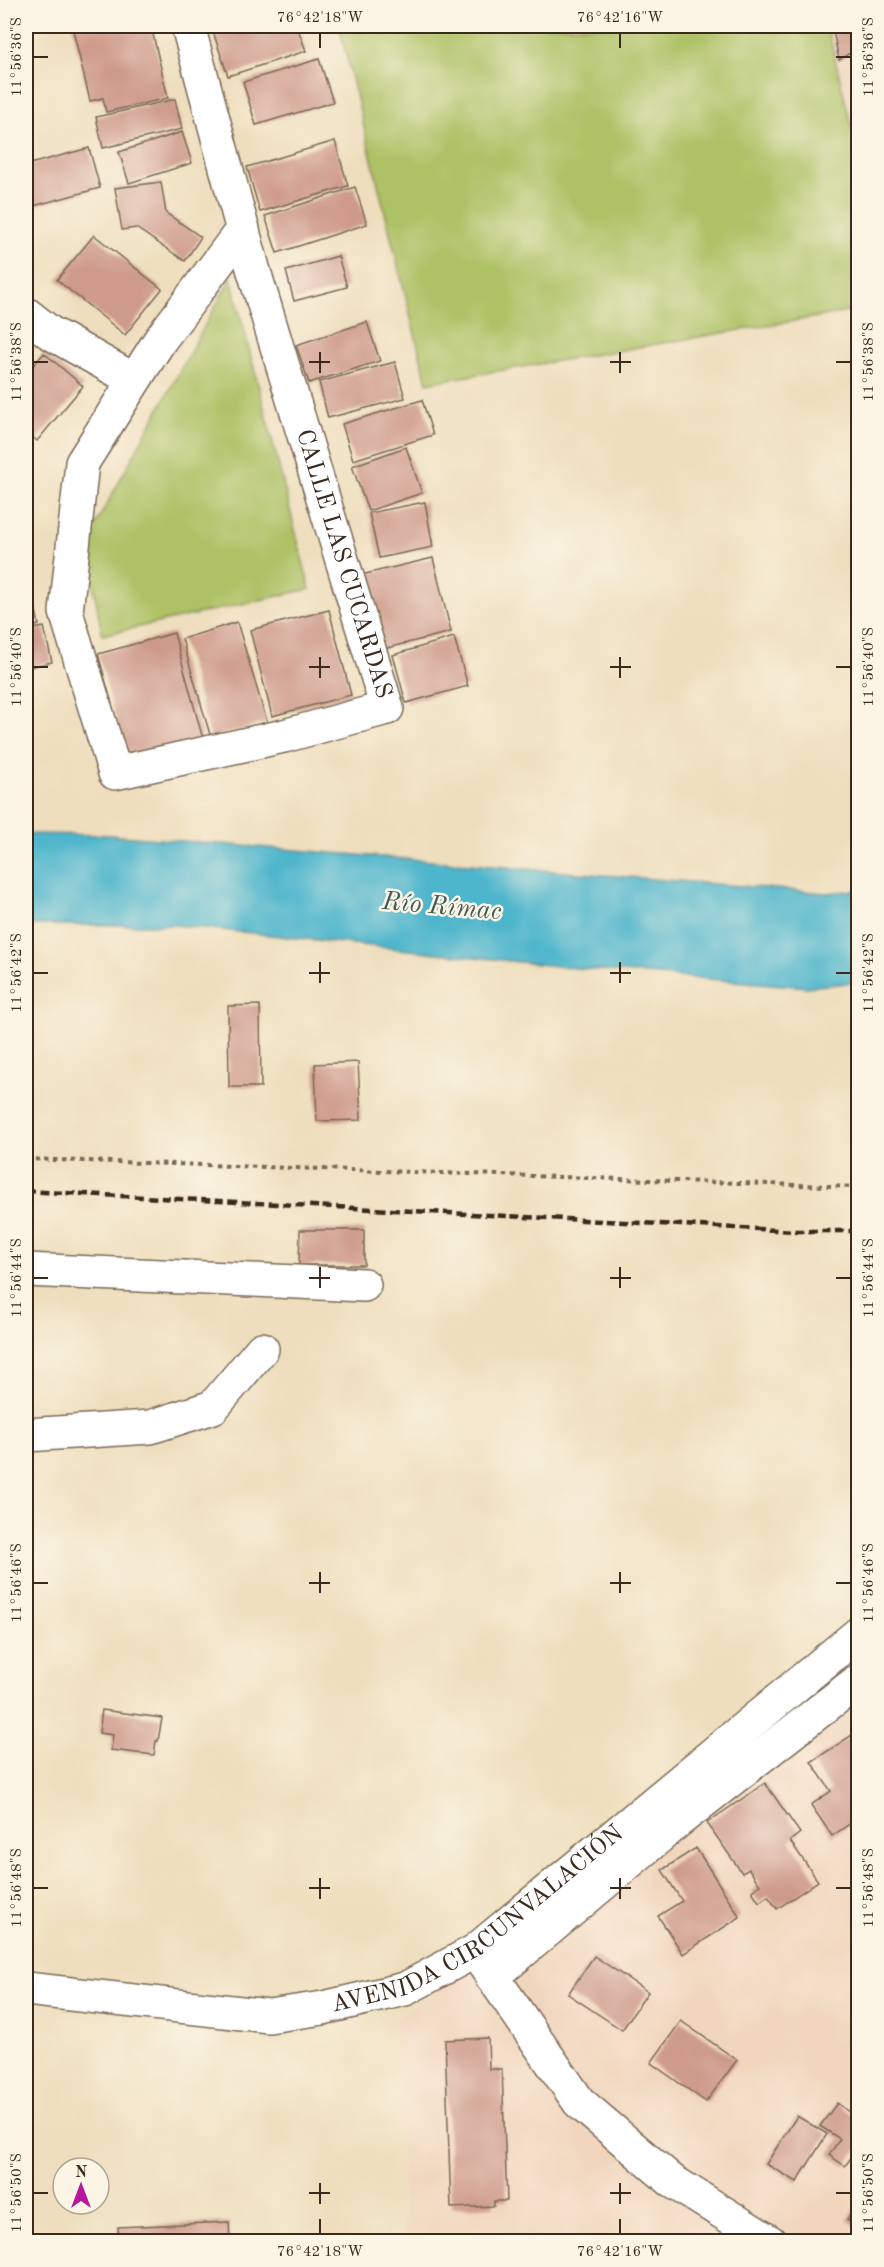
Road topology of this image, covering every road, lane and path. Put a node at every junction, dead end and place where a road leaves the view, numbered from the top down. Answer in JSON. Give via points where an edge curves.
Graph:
{"nodes":[{"id":1,"x":188,"y":26,"type":"edge"},
{"id":2,"x":243,"y":229,"type":"junction"},
{"id":3,"x":26,"y":314,"type":"edge"},
{"id":4,"x":134,"y":380,"type":"junction"},
{"id":5,"x":26,"y":1159,"type":"edge"},
{"id":6,"x":858,"y":1187,"type":"edge"},
{"id":7,"x":26,"y":1270,"type":"edge"},
{"id":8,"x":364,"y":1285,"type":"dead end"},
{"id":9,"x":262,"y":1349,"type":"dead end"},
{"id":10,"x":26,"y":1435,"type":"edge"},
{"id":11,"x":858,"y":1634,"type":"edge"},
{"id":12,"x":858,"y":1681,"type":"edge"},
{"id":13,"x":484,"y":1964,"type":"junction"},
{"id":14,"x":26,"y":1989,"type":"edge"},
{"id":15,"x":770,"y":2241,"type":"edge"}],
"edges":[{"from":1,"to":2,"type":"street","name":"CALLE LAS CUCARDAS"},
{"from":2,"to":4,"type":"street","name":"CALLE LAS CUCARDAS"},
{"from":2,"to":4,"type":"street","name":"CALLE LAS CUCARDAS","via":[[387,708],[284,736],[115,773],[66,612],[82,463]]},
{"from":3,"to":4,"type":"street","via":[[49,332]]},
{"from":5,"to":6,"type":"path"},
{"from":7,"to":8,"type":"street"},
{"from":9,"to":10,"type":"street","via":[[213,1407],[150,1427]]},
{"from":11,"to":13,"type":"street","name":"AVENIDA CIRCUNVALACIÓN"},
{"from":12,"to":13,"type":"street","via":[[678,1821]]},
{"from":13,"to":14,"type":"street","name":"AVENIDA CIRCUNVALACIÓN","via":[[405,1989],[269,2016]]},
{"from":13,"to":15,"type":"street","via":[[579,2102],[672,2181]]}]}
